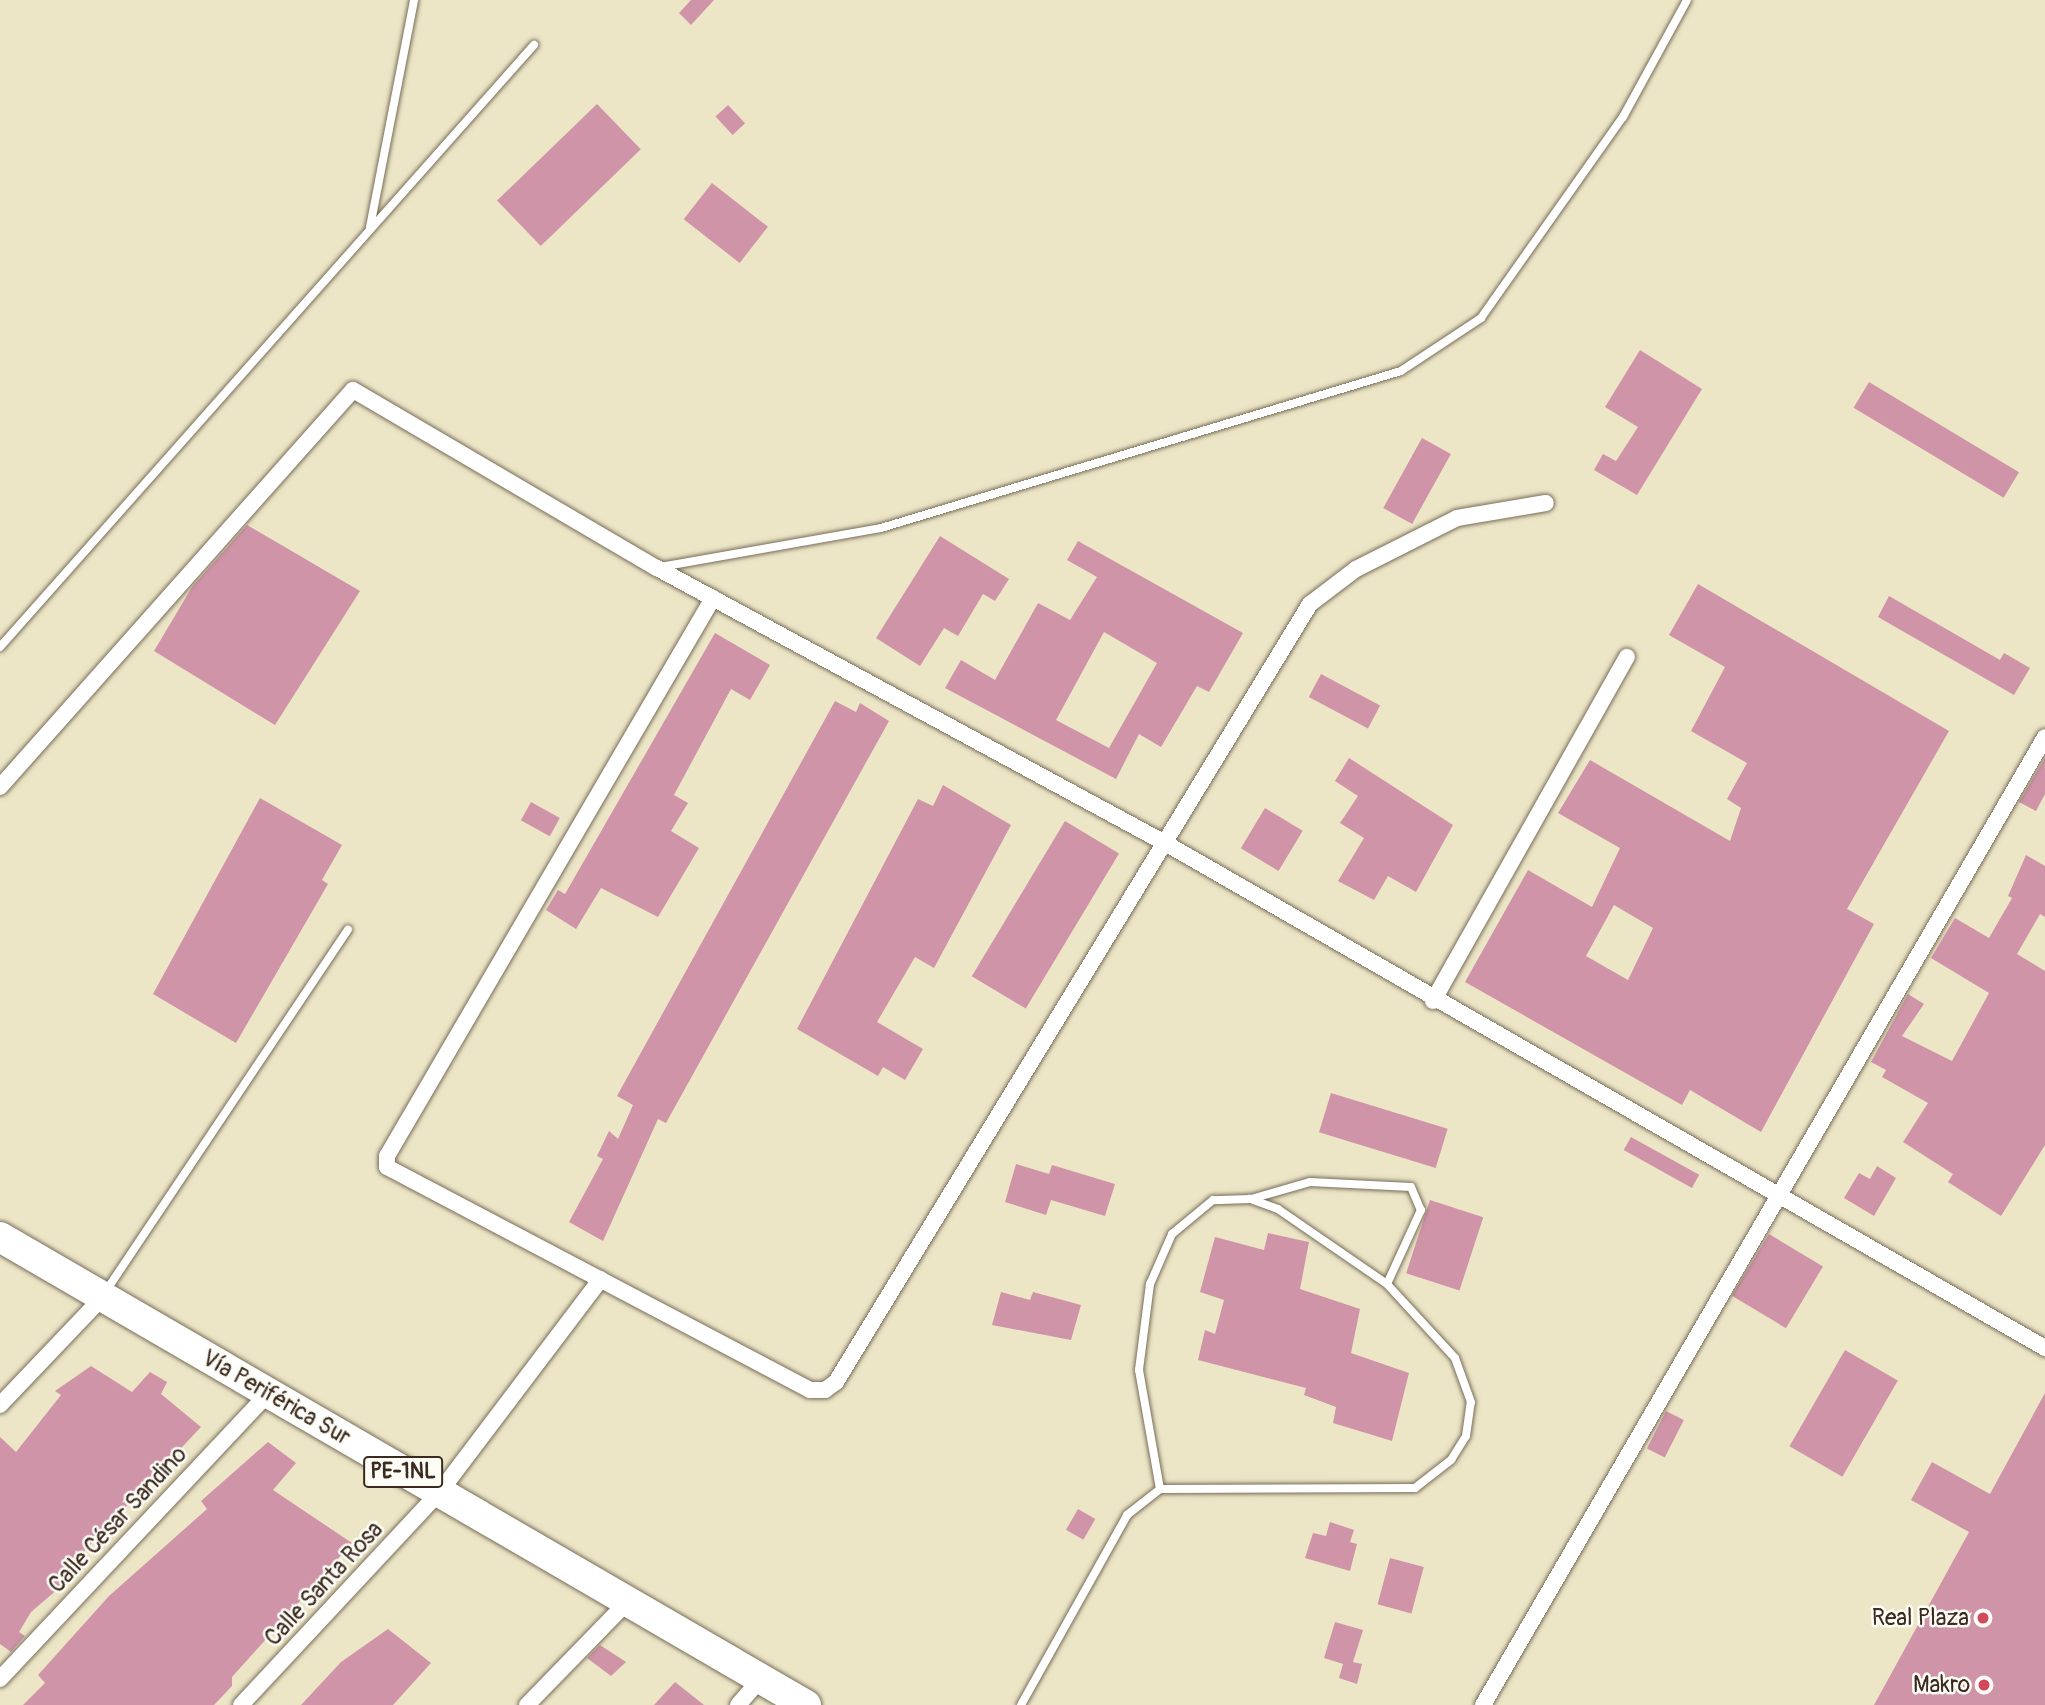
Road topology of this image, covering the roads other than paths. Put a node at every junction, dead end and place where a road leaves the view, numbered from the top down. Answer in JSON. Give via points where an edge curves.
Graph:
{"nodes":[{"id":1,"x":414,"y":0,"type":"edge"},
{"id":2,"x":1687,"y":0,"type":"edge"},
{"id":3,"x":534,"y":45,"type":"dead end"},
{"id":4,"x":370,"y":230,"type":"junction"},
{"id":5,"x":1546,"y":503,"type":"dead end"},
{"id":6,"x":657,"y":568,"type":"junction"},
{"id":7,"x":713,"y":598,"type":"junction"},
{"id":8,"x":0,"y":647,"type":"edge"},
{"id":9,"x":1627,"y":657,"type":"dead end"},
{"id":10,"x":2045,"y":737,"type":"edge"},
{"id":11,"x":0,"y":787,"type":"edge"},
{"id":12,"x":1165,"y":844,"type":"junction"},
{"id":13,"x":348,"y":930,"type":"dead end"},
{"id":14,"x":1433,"y":1001,"type":"junction"},
{"id":15,"x":1774,"y":1198,"type":"junction"},
{"id":16,"x":1250,"y":1199,"type":"junction"},
{"id":17,"x":0,"y":1237,"type":"edge"},
{"id":18,"x":601,"y":1279,"type":"junction"},
{"id":19,"x":1387,"y":1284,"type":"junction"},
{"id":20,"x":102,"y":1298,"type":"junction"},
{"id":21,"x":2045,"y":1348,"type":"edge"},
{"id":22,"x":269,"y":1393,"type":"junction"},
{"id":23,"x":0,"y":1405,"type":"edge"},
{"id":24,"x":1160,"y":1489,"type":"junction"},
{"id":25,"x":439,"y":1493,"type":"junction"},
{"id":26,"x":628,"y":1601,"type":"junction"},
{"id":27,"x":0,"y":1679,"type":"edge"},
{"id":28,"x":761,"y":1679,"type":"junction"},
{"id":29,"x":241,"y":1705,"type":"edge"},
{"id":30,"x":527,"y":1705,"type":"edge"},
{"id":31,"x":738,"y":1705,"type":"edge"},
{"id":32,"x":806,"y":1705,"type":"edge"},
{"id":33,"x":1021,"y":1705,"type":"edge"},
{"id":34,"x":1483,"y":1705,"type":"edge"}],
"edges":[{"from":1,"to":4,"type":"lane"},
{"from":2,"to":6,"type":"lane","via":[[1623,117],[1481,318],[1401,371],[881,528]]},
{"from":3,"to":4,"type":"lane"},
{"from":4,"to":8,"type":"lane"},
{"from":5,"to":12,"type":"street","via":[[1457,518],[1356,569],[1310,604]]},
{"from":6,"to":7,"type":"street"},
{"from":6,"to":11,"type":"street","via":[[353,390]]},
{"from":7,"to":12,"type":"street"},
{"from":7,"to":18,"type":"street","via":[[387,1156],[394,1174]]},
{"from":9,"to":14,"type":"street"},
{"from":10,"to":15,"type":"street"},
{"from":12,"to":14,"type":"street"},
{"from":12,"to":18,"type":"street","via":[[831,1386],[810,1390]]},
{"from":13,"to":20,"type":"lane"},
{"from":14,"to":15,"type":"street"},
{"from":15,"to":21,"type":"street"},
{"from":15,"to":34,"type":"street"},
{"from":16,"to":19,"type":"lane","via":[[1278,1209]]},
{"from":16,"to":19,"type":"lane","via":[[1310,1182],[1410,1187],[1421,1210]]},
{"from":16,"to":24,"type":"lane","via":[[1213,1200],[1191,1213],[1172,1234],[1150,1284],[1139,1370]]},
{"from":17,"to":20,"type":"highway","name":"Vía Periférica Sur","number":"PE-1NL"},
{"from":18,"to":25,"type":"street","name":"Calle Santa Rosa"},
{"from":19,"to":24,"type":"lane","via":[[1455,1358],[1471,1402],[1466,1436],[1451,1460],[1415,1488]]},
{"from":20,"to":22,"type":"highway","name":"Vía Periférica Sur","number":"PE-1NL"},
{"from":20,"to":23,"type":"street"},
{"from":22,"to":25,"type":"highway","name":"Vía Periférica Sur","number":"PE-1NL"},
{"from":22,"to":27,"type":"street","name":"Calle César Sandino"},
{"from":24,"to":33,"type":"lane","via":[[1127,1515]]},
{"from":25,"to":26,"type":"highway","name":"Vía Periférica Sur","number":"PE-1NL"},
{"from":25,"to":29,"type":"street","name":"Calle Santa Rosa"},
{"from":26,"to":28,"type":"highway","name":"Vía Periférica Sur","number":"PE-1NL"},
{"from":26,"to":30,"type":"street"},
{"from":28,"to":31,"type":"street"},
{"from":28,"to":32,"type":"highway","name":"Vía Periférica Sur","number":"PE-1NL"}]}
